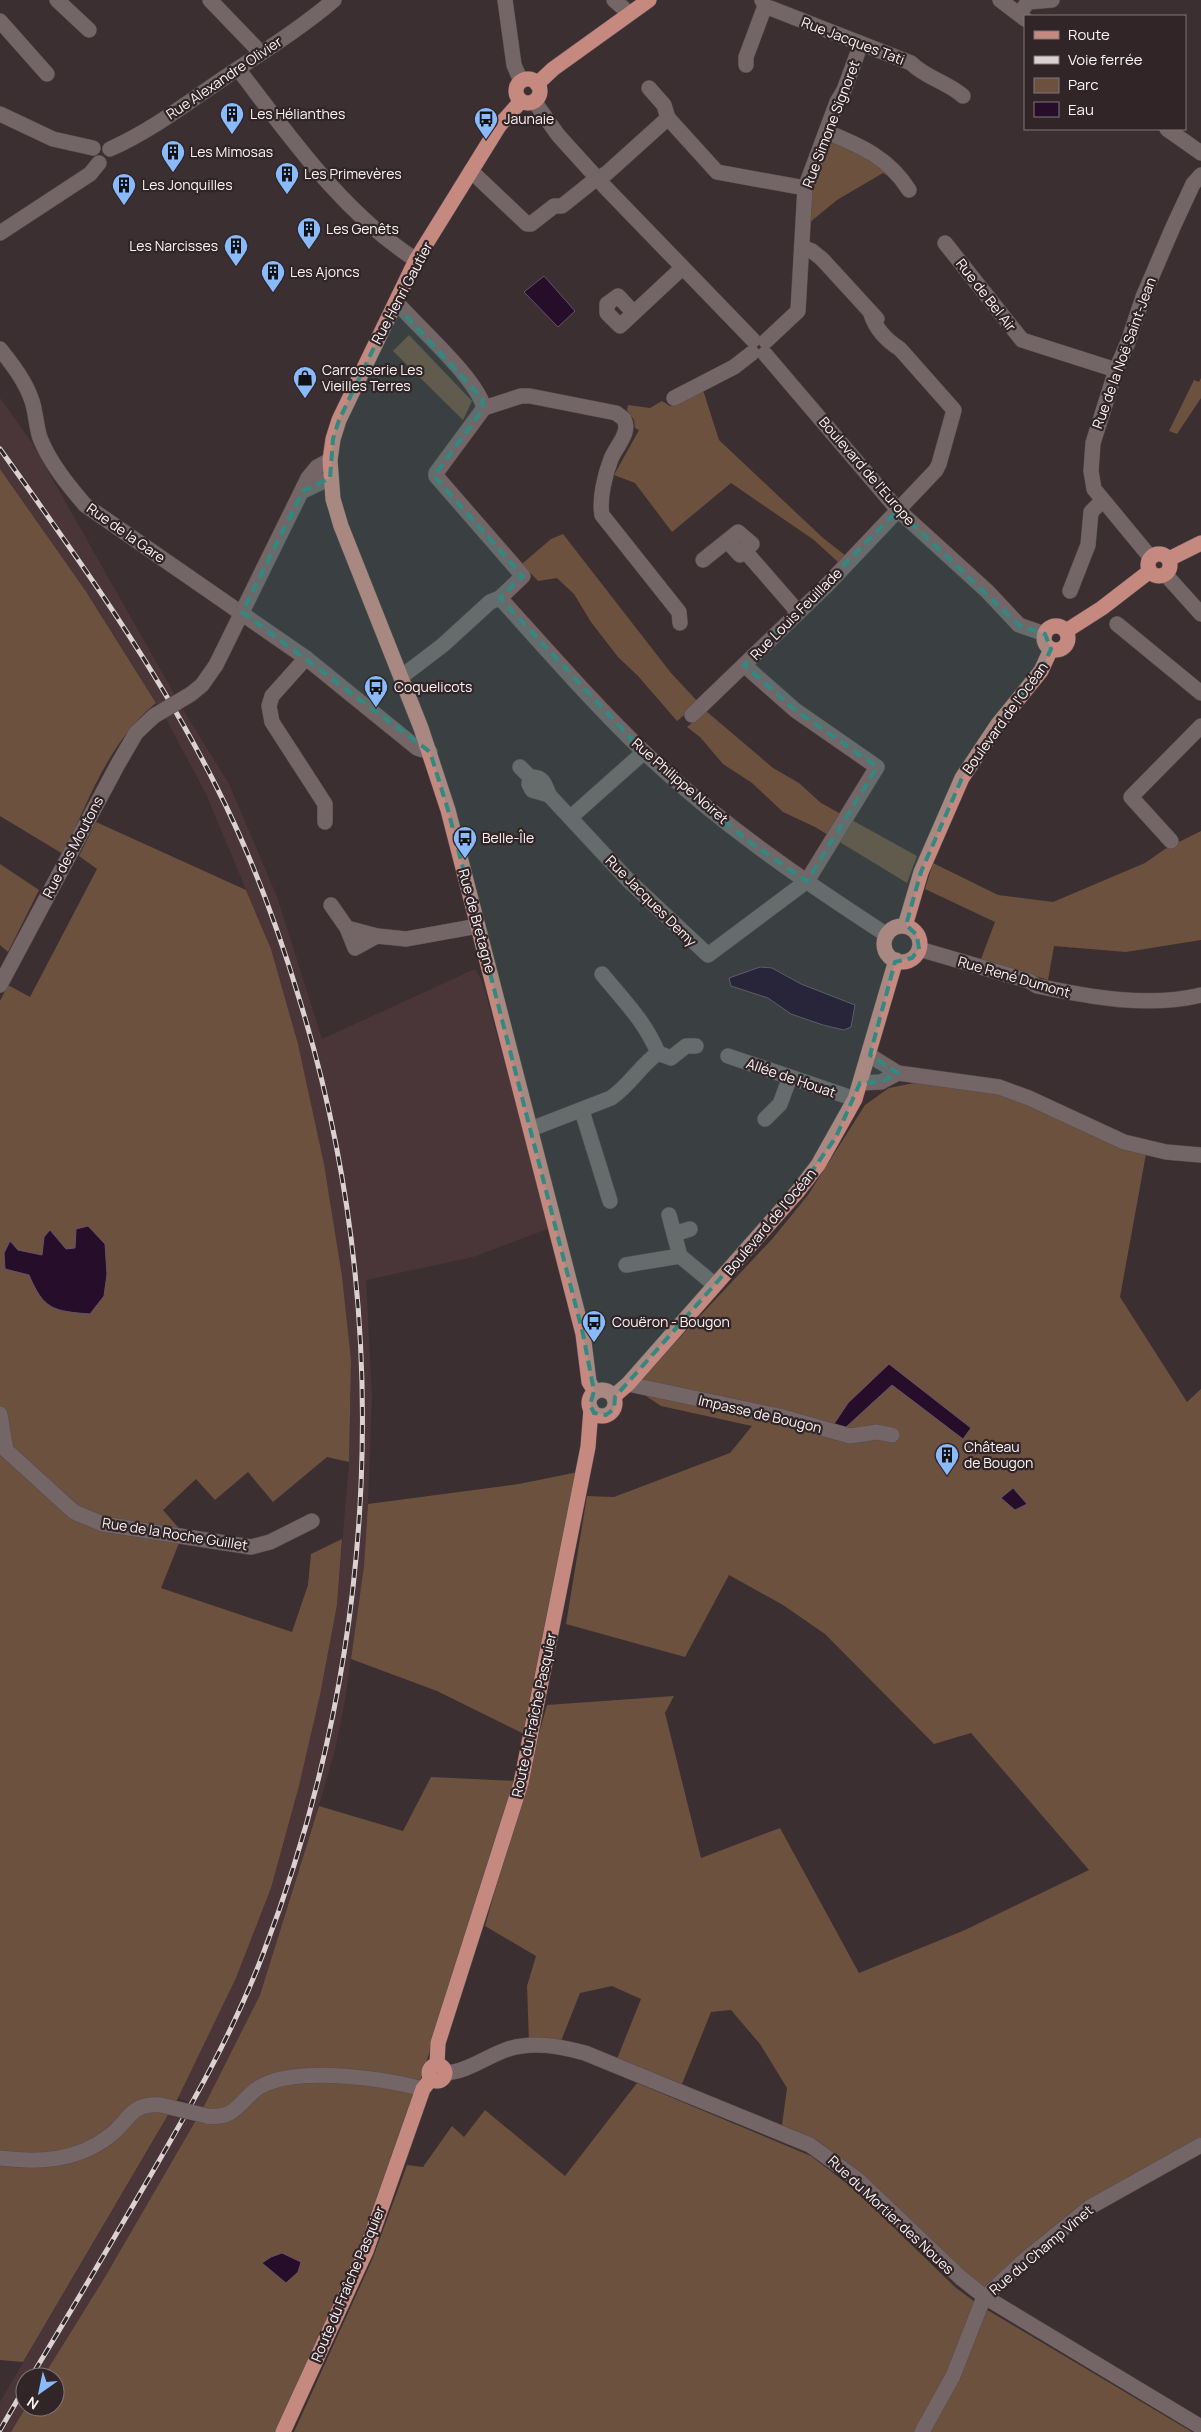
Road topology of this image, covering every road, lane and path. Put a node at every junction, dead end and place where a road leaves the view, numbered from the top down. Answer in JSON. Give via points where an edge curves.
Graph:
{"nodes":[{"id":1,"x":57,"y":0,"type":"edge"},
{"id":2,"x":210,"y":0,"type":"edge"},
{"id":3,"x":334,"y":0,"type":"edge"},
{"id":4,"x":505,"y":0,"type":"edge"},
{"id":5,"x":614,"y":0,"type":"edge"},
{"id":6,"x":649,"y":0,"type":"edge"},
{"id":7,"x":1000,"y":0,"type":"edge"},
{"id":8,"x":1052,"y":0,"type":"edge"},
{"id":9,"x":764,"y":3,"type":"edge"},
{"id":10,"x":629,"y":13,"type":"junction"},
{"id":11,"x":1022,"y":16,"type":"edge"},
{"id":12,"x":0,"y":21,"type":"edge"},
{"id":13,"x":90,"y":30,"type":"dead end"},
{"id":14,"x":861,"y":44,"type":"junction"},
{"id":15,"x":261,"y":53,"type":"junction"},
{"id":16,"x":746,"y":65,"type":"dead end"},
{"id":17,"x":238,"y":68,"type":"junction"},
{"id":18,"x":47,"y":74,"type":"dead end"},
{"id":19,"x":521,"y":81,"type":"junction"},
{"id":20,"x":537,"y":84,"type":"junction"},
{"id":21,"x":649,"y":88,"type":"dead end"},
{"id":22,"x":963,"y":96,"type":"dead end"},
{"id":23,"x":527,"y":101,"type":"junction"},
{"id":24,"x":0,"y":114,"type":"edge"},
{"id":25,"x":668,"y":118,"type":"junction"},
{"id":26,"x":1168,"y":130,"type":"edge"},
{"id":27,"x":827,"y":132,"type":"junction"},
{"id":28,"x":93,"y":148,"type":"junction"},
{"id":29,"x":110,"y":149,"type":"junction"},
{"id":30,"x":1201,"y":153,"type":"edge"},
{"id":31,"x":98,"y":163,"type":"junction"},
{"id":32,"x":471,"y":171,"type":"junction"},
{"id":33,"x":1201,"y":175,"type":"edge"},
{"id":34,"x":595,"y":180,"type":"junction"},
{"id":35,"x":805,"y":188,"type":"junction"},
{"id":36,"x":909,"y":190,"type":"dead end"},
{"id":37,"x":0,"y":233,"type":"edge"},
{"id":38,"x":945,"y":243,"type":"dead end"},
{"id":39,"x":802,"y":247,"type":"junction"},
{"id":40,"x":416,"y":260,"type":"junction"},
{"id":41,"x":682,"y":268,"type":"junction"},
{"id":42,"x":395,"y":304,"type":"junction"},
{"id":43,"x":634,"y":312,"type":"dead end"},
{"id":44,"x":759,"y":347,"type":"junction"},
{"id":45,"x":0,"y":349,"type":"edge"},
{"id":46,"x":1116,"y":370,"type":"junction"},
{"id":47,"x":674,"y":398,"type":"dead end"},
{"id":48,"x":484,"y":408,"type":"junction"},
{"id":49,"x":330,"y":460,"type":"junction"},
{"id":50,"x":330,"y":478,"type":"junction"},
{"id":51,"x":303,"y":491,"type":"junction"},
{"id":52,"x":1102,"y":501,"type":"junction"},
{"id":53,"x":898,"y":510,"type":"junction"},
{"id":54,"x":1201,"y":543,"type":"edge"},
{"id":55,"x":1169,"y":559,"type":"junction"},
{"id":56,"x":703,"y":560,"type":"dead end"},
{"id":57,"x":1150,"y":564,"type":"junction"},
{"id":58,"x":1165,"y":574,"type":"junction"},
{"id":59,"x":1070,"y":591,"type":"dead end"},
{"id":60,"x":500,"y":598,"type":"junction"},
{"id":61,"x":242,"y":612,"type":"junction"},
{"id":62,"x":798,"y":612,"type":"junction"},
{"id":63,"x":1201,"y":614,"type":"edge"},
{"id":64,"x":680,"y":623,"type":"dead end"},
{"id":65,"x":1117,"y":624,"type":"dead end"},
{"id":66,"x":1066,"y":631,"type":"junction"},
{"id":67,"x":1045,"y":634,"type":"junction"},
{"id":68,"x":1052,"y":649,"type":"junction"},
{"id":69,"x":306,"y":658,"type":"junction"},
{"id":70,"x":744,"y":665,"type":"junction"},
{"id":71,"x":401,"y":677,"type":"junction"},
{"id":72,"x":1201,"y":693,"type":"edge"},
{"id":73,"x":692,"y":715,"type":"dead end"},
{"id":74,"x":1198,"y":735,"type":"edge"},
{"id":75,"x":430,"y":752,"type":"junction"},
{"id":76,"x":644,"y":752,"type":"junction"},
{"id":77,"x":525,"y":772,"type":"dead end"},
{"id":78,"x":571,"y":818,"type":"junction"},
{"id":79,"x":325,"y":822,"type":"dead end"},
{"id":80,"x":1170,"y":841,"type":"dead end"},
{"id":81,"x":807,"y":881,"type":"junction"},
{"id":82,"x":331,"y":905,"type":"dead end"},
{"id":83,"x":478,"y":926,"type":"junction"},
{"id":84,"x":905,"y":926,"type":"junction"},
{"id":85,"x":887,"y":935,"type":"junction"},
{"id":86,"x":919,"y":950,"type":"junction"},
{"id":87,"x":896,"y":960,"type":"junction"},
{"id":88,"x":602,"y":974,"type":"dead end"},
{"id":89,"x":0,"y":984,"type":"edge"},
{"id":90,"x":1201,"y":995,"type":"edge"},
{"id":91,"x":696,"y":1046,"type":"dead end"},
{"id":92,"x":658,"y":1053,"type":"junction"},
{"id":93,"x":869,"y":1055,"type":"junction"},
{"id":94,"x":728,"y":1056,"type":"dead end"},
{"id":95,"x":898,"y":1072,"type":"junction"},
{"id":96,"x":790,"y":1077,"type":"junction"},
{"id":97,"x":860,"y":1083,"type":"junction"},
{"id":98,"x":854,"y":1099,"type":"junction"},
{"id":99,"x":582,"y":1111,"type":"junction"},
{"id":100,"x":764,"y":1119,"type":"dead end"},
{"id":101,"x":531,"y":1129,"type":"junction"},
{"id":102,"x":1201,"y":1155,"type":"edge"},
{"id":103,"x":610,"y":1201,"type":"dead end"},
{"id":104,"x":668,"y":1215,"type":"dead end"},
{"id":105,"x":690,"y":1230,"type":"dead end"},
{"id":106,"x":674,"y":1234,"type":"junction"},
{"id":107,"x":680,"y":1256,"type":"junction"},
{"id":108,"x":626,"y":1265,"type":"dead end"},
{"id":109,"x":715,"y":1286,"type":"junction"},
{"id":110,"x":628,"y":1384,"type":"junction"},
{"id":111,"x":595,"y":1392,"type":"junction"},
{"id":112,"x":614,"y":1396,"type":"junction"},
{"id":113,"x":591,"y":1409,"type":"junction"},
{"id":114,"x":0,"y":1414,"type":"edge"},
{"id":115,"x":606,"y":1415,"type":"junction"},
{"id":116,"x":892,"y":1435,"type":"dead end"},
{"id":117,"x":588,"y":1447,"type":"junction"},
{"id":118,"x":312,"y":1521,"type":"dead end"},
{"id":119,"x":434,"y":2076,"type":"junction"},
{"id":120,"x":1201,"y":2146,"type":"edge"},
{"id":121,"x":0,"y":2158,"type":"edge"},
{"id":122,"x":985,"y":2297,"type":"junction"},
{"id":123,"x":1201,"y":2427,"type":"edge"},
{"id":124,"x":283,"y":2432,"type":"edge"},
{"id":125,"x":922,"y":2432,"type":"edge"}],
"edges":[{"from":1,"to":13,"type":"street"},
{"from":2,"to":15,"type":"street"},
{"from":3,"to":15,"type":"street","name":"Rue Alexandre Olivier"},
{"from":4,"to":19,"type":"street","via":[[514,65]]},
{"from":5,"to":10,"type":"street"},
{"from":6,"to":10,"type":"main road"},
{"from":7,"to":11,"type":"street"},
{"from":8,"to":11,"type":"street","via":[[1028,2]]},
{"from":9,"to":14,"type":"street","name":"Rue Jacques Tati"},
{"from":9,"to":16,"type":"street","name":"Rue Jacques Tati"},
{"from":10,"to":20,"type":"main road"},
{"from":12,"to":18,"type":"street"},
{"from":14,"to":22,"type":"street","name":"Rue Jacques Tati","via":[[911,63],[922,73],[949,84]]},
{"from":14,"to":27,"type":"street","name":"Rue Simone Signoret"},
{"from":15,"to":17,"type":"street","name":"Rue Alexandre Olivier"},
{"from":17,"to":29,"type":"street","name":"Rue Alexandre Olivier","via":[[130,140]]},
{"from":17,"to":40,"type":"street","via":[[337,195]]},
{"from":19,"to":20,"type":"main road"},
{"from":19,"to":23,"type":"main road","via":[[516,91]]},
{"from":20,"to":23,"type":"main road","via":[[539,95]]},
{"from":21,"to":25,"type":"street","via":[[664,105]]},
{"from":23,"to":32,"type":"main road","name":"Rue Henri Gautier","via":[[499,126]]},
{"from":23,"to":34,"type":"street","name":"Boulevard de l'Europe"},
{"from":24,"to":28,"type":"street","via":[[53,139]]},
{"from":25,"to":34,"type":"street"},
{"from":25,"to":35,"type":"street","via":[[717,172]]},
{"from":26,"to":30,"type":"street"},
{"from":27,"to":35,"type":"street","name":"Rue Simone Signoret"},
{"from":27,"to":36,"type":"street","via":[[867,150],[896,170]]},
{"from":28,"to":29,"type":"street","name":"Rue Alexandre Olivier","via":[[102,144]]},
{"from":28,"to":31,"type":"street","via":[[92,157]]},
{"from":29,"to":31,"type":"street","name":"Rue Alexandre Olivier","via":[[108,161]]},
{"from":31,"to":37,"type":"street","name":"Rue Alexandre Olivier","via":[[90,174]]},
{"from":32,"to":34,"type":"street","via":[[527,224],[548,208],[562,206]]},
{"from":32,"to":40,"type":"main road","name":"Rue Henri Gautier"},
{"from":33,"to":46,"type":"street","name":"Rue de la Noë Saint-Jean","via":[[1193,184],[1157,262]]},
{"from":34,"to":41,"type":"street","name":"Boulevard de l'Europe"},
{"from":35,"to":39,"type":"street","name":"Rue Simone Signoret"},
{"from":38,"to":46,"type":"street","name":"Rue de Bel Air","via":[[1022,340]]},
{"from":39,"to":44,"type":"street","name":"Rue Simone Signoret","via":[[798,311]]},
{"from":39,"to":53,"type":"street","name":"Rue Louis Feuillade","via":[[822,259],[871,314],[896,336],[900,349],[954,410],[936,470]]},
{"from":40,"to":42,"type":"main road","name":"Rue Henri Gautier"},
{"from":41,"to":43,"type":"street"},
{"from":41,"to":44,"type":"street","name":"Boulevard de l'Europe"},
{"from":42,"to":48,"type":"street","via":[[465,376],[482,398]]},
{"from":42,"to":49,"type":"main road","name":"Rue Henri Gautier","via":[[339,420]]},
{"from":44,"to":47,"type":"street","name":"Rue Simone Signoret","via":[[734,367]]},
{"from":44,"to":53,"type":"street","name":"Boulevard de l'Europe"},
{"from":45,"to":61,"type":"street","name":"Rue de la Gare","via":[[24,384],[32,401],[41,439],[72,491],[101,517]]},
{"from":46,"to":52,"type":"street","name":"Rue de la Noë Saint-Jean","via":[[1091,459],[1092,482]]},
{"from":48,"to":60,"type":"street","via":[[436,476],[523,576]]},
{"from":48,"to":64,"type":"street","via":[[530,396],[616,413],[624,419],[626,428],[610,464],[600,507],[602,514],[678,612]]},
{"from":49,"to":50,"type":"main road","name":"Rue de Bretagne"},
{"from":49,"to":51,"type":"street","via":[[317,467]]},
{"from":50,"to":51,"type":"street"},
{"from":50,"to":71,"type":"main road","name":"Rue de Bretagne","via":[[341,526]]},
{"from":51,"to":61,"type":"street"},
{"from":52,"to":57,"type":"street","name":"Rue de la Noë Saint-Jean"},
{"from":52,"to":59,"type":"street","via":[[1091,512],[1088,545]]},
{"from":53,"to":62,"type":"street","name":"Rue Louis Feuillade"},
{"from":53,"to":67,"type":"street","name":"Boulevard de l'Europe","via":[[987,591],[1019,625]]},
{"from":54,"to":55,"type":"main road"},
{"from":55,"to":57,"type":"main road","via":[[1162,554]]},
{"from":55,"to":58,"type":"main road","via":[[1170,567]]},
{"from":56,"to":62,"type":"street","via":[[738,532],[752,544],[744,551]]},
{"from":57,"to":58,"type":"main road","via":[[1156,576]]},
{"from":57,"to":66,"type":"main road","via":[[1102,608]]},
{"from":58,"to":63,"type":"street"},
{"from":60,"to":71,"type":"street","via":[[490,602],[443,645]]},
{"from":60,"to":76,"type":"street","name":"Rue Philippe Noiret"},
{"from":61,"to":69,"type":"street","name":"Rue de la Gare"},
{"from":61,"to":89,"type":"street","name":"Rue des Moutons","bridge":true,"via":[[216,665],[202,684],[154,716],[136,733]]},
{"from":62,"to":70,"type":"street","name":"Rue Louis Feuillade"},
{"from":65,"to":72,"type":"street"},
{"from":66,"to":67,"type":"main road","via":[[1060,626],[1052,626]]},
{"from":66,"to":68,"type":"main road","via":[[1066,646]]},
{"from":67,"to":68,"type":"main road","via":[[1046,645]]},
{"from":68,"to":84,"type":"main road","name":"Boulevard de l'Océan","via":[[1041,671],[998,724],[962,778],[921,872]]},
{"from":69,"to":75,"type":"street","name":"Rue de la Gare","via":[[417,748]]},
{"from":69,"to":79,"type":"street","via":[[272,696],[269,706],[272,722],[326,804]]},
{"from":70,"to":73,"type":"street","name":"Rue Louis Feuillade"},
{"from":70,"to":81,"type":"street","name":"Rue Jacques Demy","via":[[795,710],[878,767]]},
{"from":71,"to":75,"type":"main road","name":"Rue de Bretagne"},
{"from":74,"to":80,"type":"street","via":[[1136,786],[1131,797]]},
{"from":75,"to":83,"type":"main road","name":"Rue de Bretagne"},
{"from":76,"to":78,"type":"street"},
{"from":76,"to":81,"type":"street","name":"Rue Philippe Noiret","via":[[747,840]]},
{"from":77,"to":78,"type":"street","name":"Rue Jacques Demy","via":[[532,790],[549,795]]},
{"from":78,"to":81,"type":"street","name":"Rue Jacques Demy","via":[[629,881],[708,955]]},
{"from":81,"to":85,"type":"street","name":"Rue Philippe Noiret"},
{"from":82,"to":83,"type":"street","via":[[347,928],[377,936],[406,939]]},
{"from":83,"to":101,"type":"main road","name":"Rue de Bretagne"},
{"from":84,"to":85,"type":"main road","via":[[895,928]]},
{"from":84,"to":86,"type":"main road","via":[[917,935]]},
{"from":85,"to":87,"type":"main road","via":[[885,950]]},
{"from":86,"to":87,"type":"main road","via":[[907,961]]},
{"from":86,"to":90,"type":"street","name":"Rue René Dumont","via":[[1037,986],[1090,997],[1146,1000]]},
{"from":87,"to":93,"type":"main road","name":"Boulevard de l'Océan"},
{"from":88,"to":92,"type":"street","via":[[640,1018]]},
{"from":91,"to":92,"type":"street","via":[[686,1046],[671,1058]]},
{"from":92,"to":99,"type":"street","via":[[644,1063],[619,1093]]},
{"from":93,"to":95,"type":"street"},
{"from":93,"to":97,"type":"main road","name":"Boulevard de l'Océan"},
{"from":94,"to":96,"type":"street","name":"Allée de Houat"},
{"from":95,"to":97,"type":"street","via":[[881,1082]]},
{"from":95,"to":102,"type":"street","via":[[999,1087],[1124,1142],[1166,1152]]},
{"from":96,"to":98,"type":"street","name":"Allée de Houat"},
{"from":96,"to":100,"type":"street","via":[[780,1104]]},
{"from":97,"to":98,"type":"main road","name":"Boulevard de l'Océan"},
{"from":98,"to":109,"type":"main road","name":"Boulevard de l'Océan","via":[[836,1137],[808,1178]]},
{"from":99,"to":101,"type":"street"},
{"from":99,"to":103,"type":"street"},
{"from":101,"to":111,"type":"main road","name":"Rue de Bretagne","via":[[583,1334],[589,1382]]},
{"from":104,"to":106,"type":"street"},
{"from":105,"to":106,"type":"street"},
{"from":106,"to":107,"type":"street"},
{"from":107,"to":108,"type":"street"},
{"from":107,"to":109,"type":"street"},
{"from":109,"to":110,"type":"main road","name":"Boulevard de l'Océan"},
{"from":110,"to":112,"type":"main road","name":"Boulevard de l'Océan"},
{"from":110,"to":116,"type":"street","name":"Impasse de Bougon","via":[[778,1416],[850,1436],[877,1432]]},
{"from":111,"to":112,"type":"main road","via":[[607,1391]]},
{"from":111,"to":113,"type":"main road","via":[[590,1400]]},
{"from":112,"to":115,"type":"main road","via":[[615,1406]]},
{"from":113,"to":115,"type":"main road","via":[[598,1415]]},
{"from":113,"to":117,"type":"main road","name":"Route du Fraîche Pasquier"},
{"from":114,"to":118,"type":"street","name":"Rue de la Roche Guillet","via":[[6,1450],[74,1512],[103,1524],[251,1547],[270,1542]]},
{"from":115,"to":117,"type":"main road","name":"Route du Fraîche Pasquier"},
{"from":117,"to":119,"type":"main road","name":"Route du Fraîche Pasquier","via":[[523,1775],[438,2043]]},
{"from":119,"to":121,"type":"street","bridge":true,"via":[[398,2082],[312,2075],[287,2077],[265,2083],[228,2115],[219,2118],[147,2104],[139,2107],[108,2137],[78,2154],[48,2161]]},
{"from":119,"to":122,"type":"street","name":"Rue du Mortier des Noues","via":[[465,2068],[508,2049],[552,2045],[585,2053],[762,2123],[826,2154]]},
{"from":119,"to":124,"type":"main road","name":"Route du Fraîche Pasquier","via":[[366,2251]]},
{"from":120,"to":122,"type":"street","name":"Rue du Champ Vinet","via":[[1090,2207]]},
{"from":122,"to":123,"type":"street","name":"Rue du Mortier des Noues"},
{"from":122,"to":125,"type":"street","name":"Rue du Champ Vinet","via":[[953,2376]]}]}
